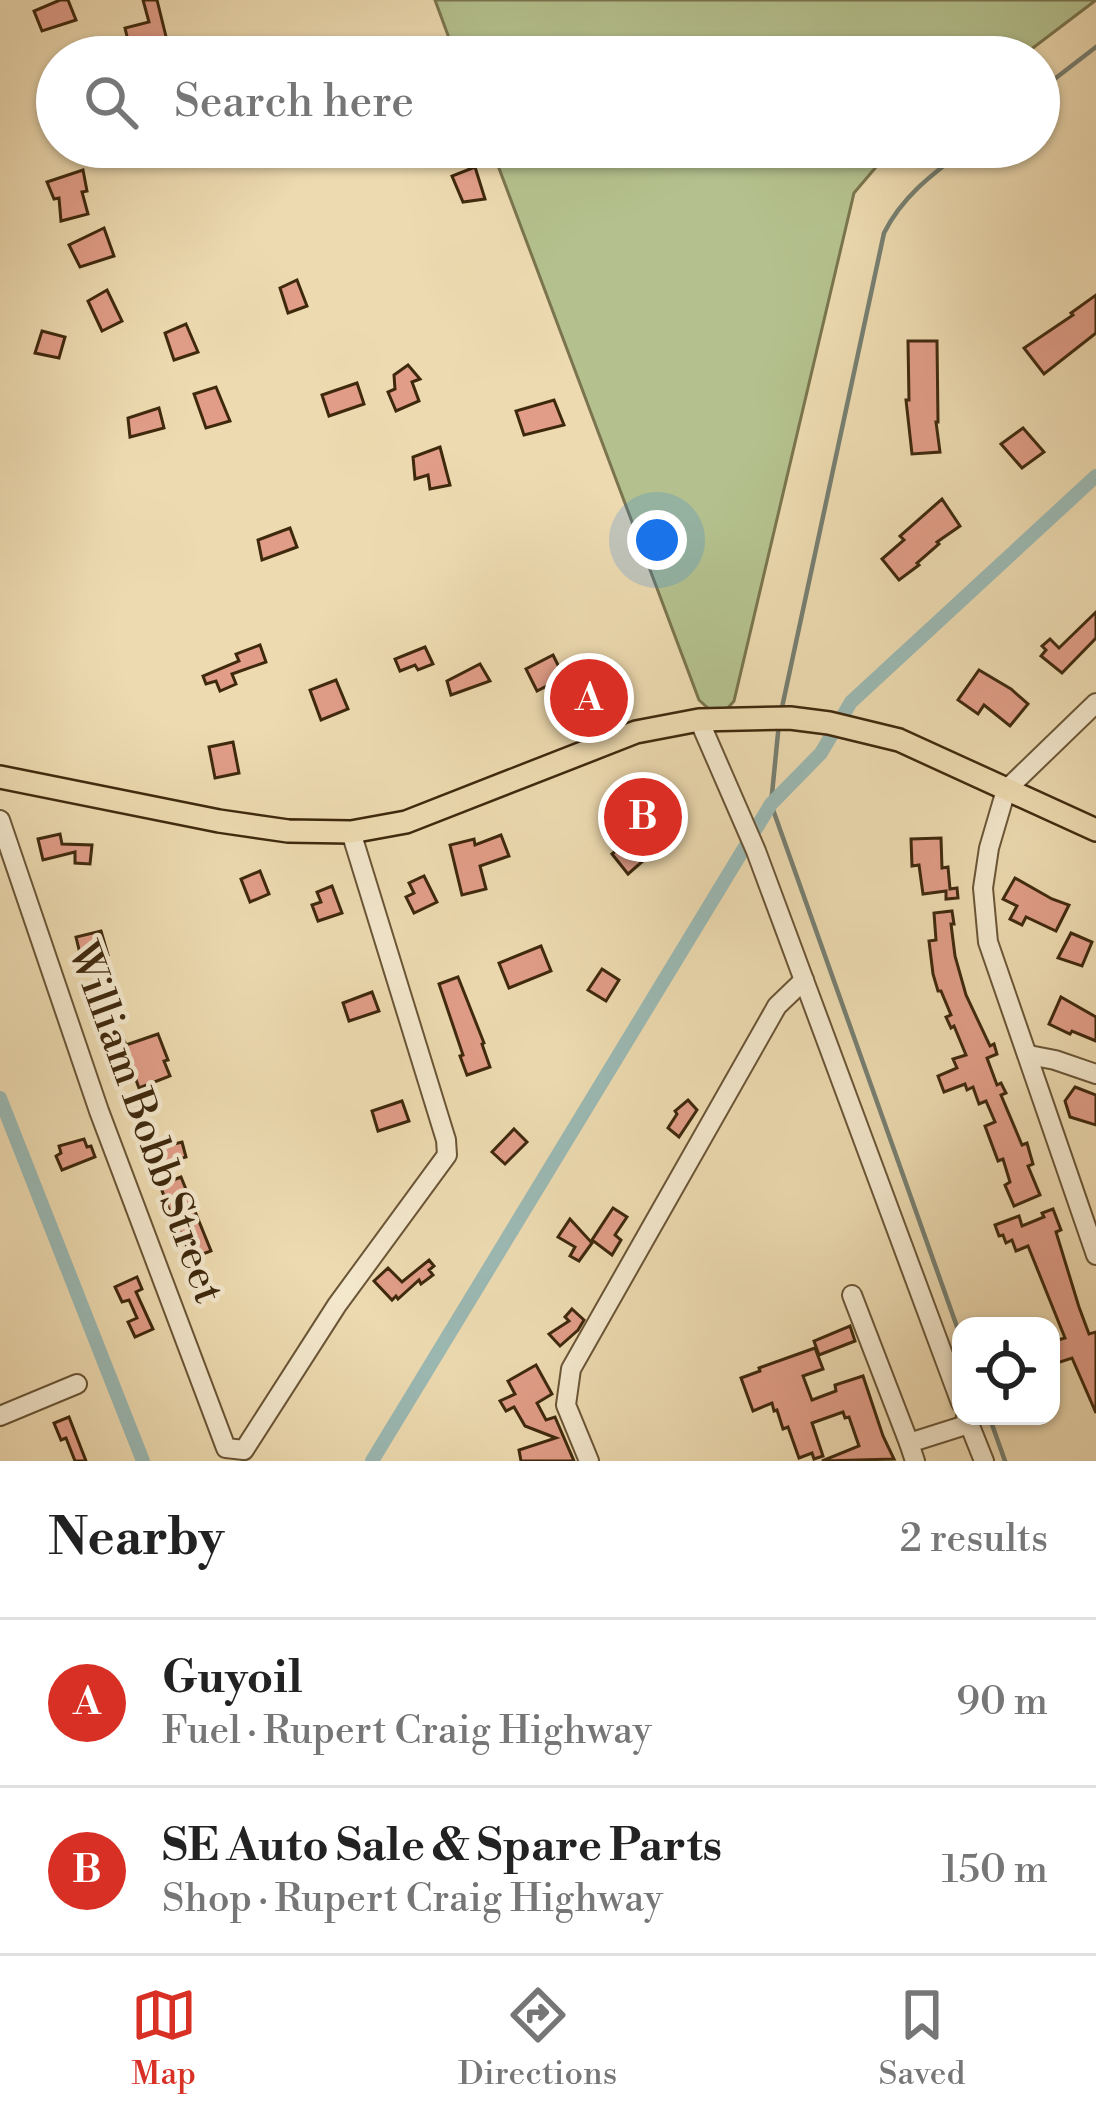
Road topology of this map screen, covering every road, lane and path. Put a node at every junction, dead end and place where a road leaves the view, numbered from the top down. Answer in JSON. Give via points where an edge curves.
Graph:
{"nodes":[{"id":1,"x":1096,"y":704,"type":"edge"},
{"id":2,"x":699,"y":720,"type":"junction"},
{"id":3,"x":0,"y":777,"type":"edge"},
{"id":4,"x":1006,"y":790,"type":"junction"},
{"id":5,"x":0,"y":820,"type":"edge"},
{"id":6,"x":1096,"y":830,"type":"edge"},
{"id":7,"x":350,"y":832,"type":"junction"},
{"id":8,"x":804,"y":980,"type":"junction"},
{"id":9,"x":1029,"y":1055,"type":"junction"},
{"id":10,"x":1096,"y":1074,"type":"edge"},
{"id":11,"x":1092,"y":1236,"type":"edge"},
{"id":12,"x":1096,"y":1255,"type":"edge"},
{"id":13,"x":852,"y":1295,"type":"dead end"},
{"id":14,"x":952,"y":1379,"type":"edge"},
{"id":15,"x":77,"y":1384,"type":"dead end"},
{"id":16,"x":0,"y":1416,"type":"edge"},
{"id":17,"x":958,"y":1425,"type":"edge"},
{"id":18,"x":969,"y":1425,"type":"edge"},
{"id":19,"x":912,"y":1452,"type":"edge"},
{"id":20,"x":589,"y":1461,"type":"edge"},
{"id":21,"x":984,"y":1461,"type":"edge"}],
"edges":[{"from":1,"to":4,"type":"street"},
{"from":2,"to":4,"type":"main road","via":[[829,723],[899,740]]},
{"from":2,"to":7,"type":"main road","via":[[636,733],[406,822]]},
{"from":2,"to":8,"type":"street"},
{"from":3,"to":7,"type":"main road","via":[[288,832]]},
{"from":4,"to":6,"type":"main road"},
{"from":4,"to":9,"type":"street","via":[[982,889],[988,942]]},
{"from":5,"to":7,"type":"street","name":"William Bobb Street","via":[[226,1448],[244,1450],[447,1155]]},
{"from":8,"to":14,"type":"street"},
{"from":8,"to":20,"type":"street","via":[[777,1006],[571,1369],[566,1405]]},
{"from":9,"to":10,"type":"street"},
{"from":9,"to":11,"type":"street"},
{"from":11,"to":12,"type":"street"},
{"from":13,"to":19,"type":"street"},
{"from":15,"to":16,"type":"street"},
{"from":17,"to":19,"type":"street"},
{"from":18,"to":21,"type":"street"}]}
